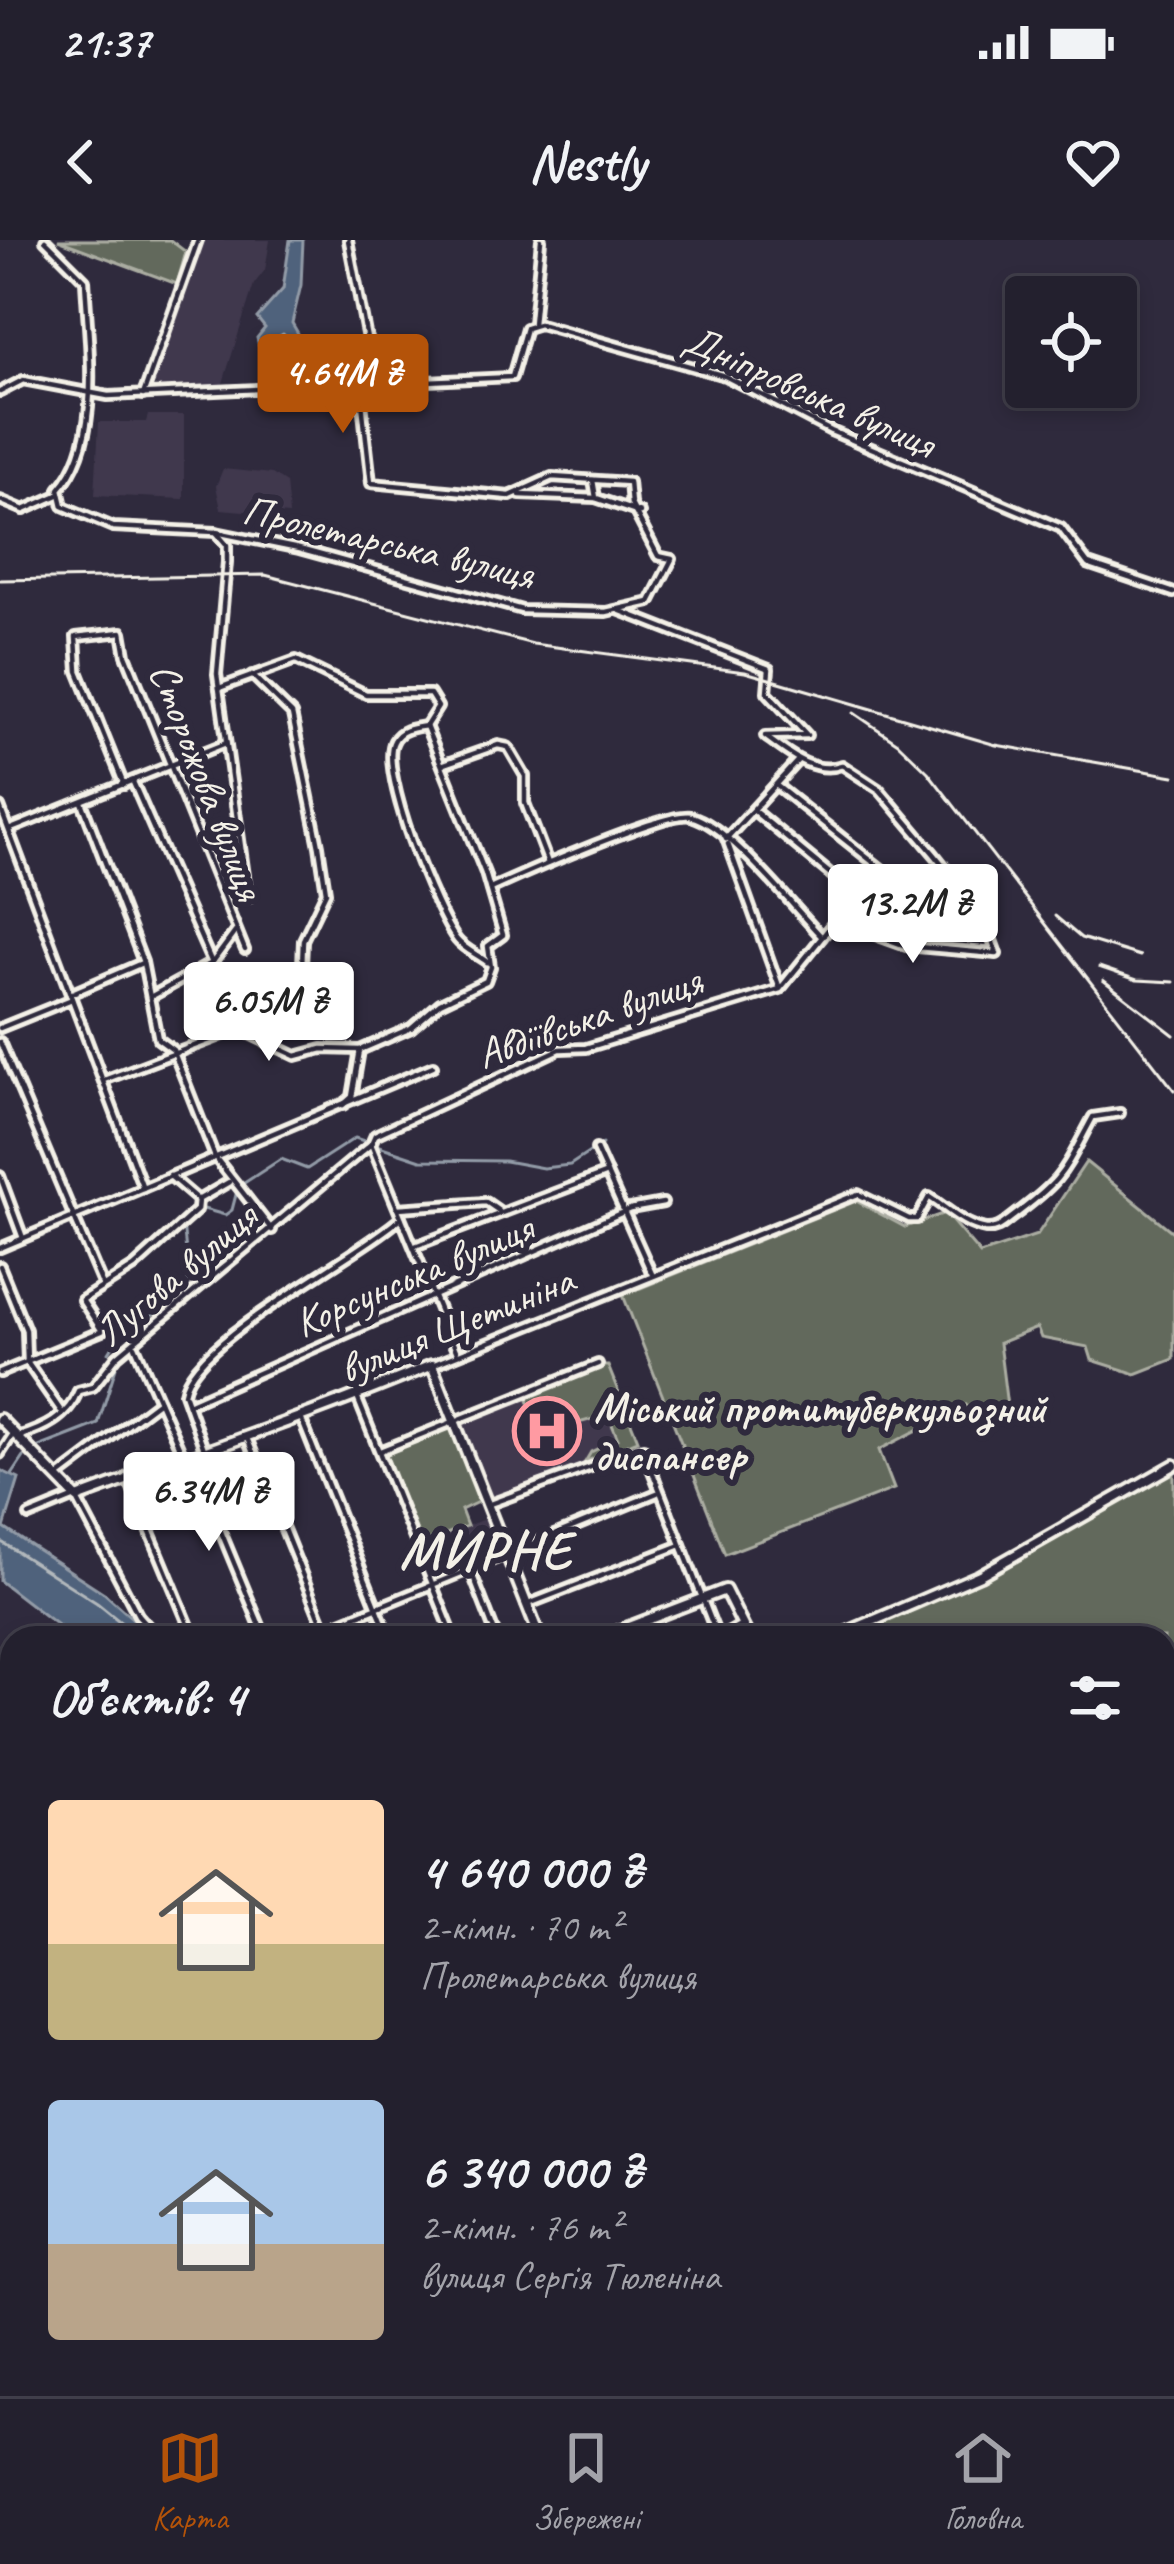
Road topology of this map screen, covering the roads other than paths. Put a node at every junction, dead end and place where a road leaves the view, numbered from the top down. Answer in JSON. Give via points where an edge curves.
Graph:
{"nodes":[{"id":1,"x":45,"y":240,"type":"edge"},
{"id":2,"x":198,"y":240,"type":"edge"},
{"id":3,"x":348,"y":240,"type":"edge"},
{"id":4,"x":541,"y":240,"type":"edge"},
{"id":5,"x":532,"y":324,"type":"junction"},
{"id":6,"x":360,"y":385,"type":"junction"},
{"id":7,"x":0,"y":392,"type":"edge"},
{"id":8,"x":91,"y":392,"type":"junction"},
{"id":9,"x":143,"y":395,"type":"junction"},
{"id":10,"x":593,"y":480,"type":"junction"},
{"id":11,"x":58,"y":495,"type":"junction"},
{"id":12,"x":520,"y":495,"type":"junction"},
{"id":13,"x":596,"y":498,"type":"junction"},
{"id":14,"x":0,"y":500,"type":"edge"},
{"id":15,"x":640,"y":513,"type":"junction"},
{"id":16,"x":216,"y":532,"type":"junction"},
{"id":17,"x":1174,"y":593,"type":"edge"},
{"id":18,"x":618,"y":610,"type":"junction"},
{"id":19,"x":252,"y":675,"type":"junction"},
{"id":20,"x":218,"y":688,"type":"junction"},
{"id":21,"x":426,"y":726,"type":"junction"},
{"id":22,"x":226,"y":743,"type":"junction"},
{"id":23,"x":799,"y":760,"type":"junction"},
{"id":24,"x":172,"y":765,"type":"junction"},
{"id":25,"x":442,"y":765,"type":"junction"},
{"id":26,"x":133,"y":782,"type":"junction"},
{"id":27,"x":124,"y":785,"type":"junction"},
{"id":28,"x":777,"y":786,"type":"junction"},
{"id":29,"x":82,"y":802,"type":"junction"},
{"id":30,"x":0,"y":807,"type":"edge"},
{"id":31,"x":753,"y":810,"type":"junction"},
{"id":32,"x":11,"y":829,"type":"junction"},
{"id":33,"x":726,"y":839,"type":"junction"},
{"id":34,"x":548,"y":863,"type":"junction"},
{"id":35,"x":888,"y":874,"type":"dead end"},
{"id":36,"x":490,"y":889,"type":"junction"},
{"id":37,"x":248,"y":898,"type":"dead end"},
{"id":38,"x":835,"y":921,"type":"junction"},
{"id":39,"x":235,"y":932,"type":"junction"},
{"id":40,"x":822,"y":937,"type":"junction"},
{"id":41,"x":244,"y":950,"type":"dead end"},
{"id":42,"x":143,"y":962,"type":"junction"},
{"id":43,"x":489,"y":962,"type":"junction"},
{"id":44,"x":212,"y":963,"type":"junction"},
{"id":45,"x":780,"y":988,"type":"junction"},
{"id":46,"x":71,"y":996,"type":"junction"},
{"id":47,"x":152,"y":996,"type":"junction"},
{"id":48,"x":261,"y":1011,"type":"dead end"},
{"id":49,"x":0,"y":1028,"type":"edge"},
{"id":50,"x":0,"y":1042,"type":"edge"},
{"id":51,"x":173,"y":1050,"type":"junction"},
{"id":52,"x":360,"y":1050,"type":"junction"},
{"id":53,"x":434,"y":1066,"type":"dead end"},
{"id":54,"x":104,"y":1080,"type":"junction"},
{"id":55,"x":343,"y":1105,"type":"junction"},
{"id":56,"x":1120,"y":1113,"type":"dead end"},
{"id":57,"x":371,"y":1144,"type":"junction"},
{"id":58,"x":596,"y":1149,"type":"dead end"},
{"id":59,"x":215,"y":1157,"type":"junction"},
{"id":60,"x":607,"y":1173,"type":"junction"},
{"id":61,"x":0,"y":1176,"type":"edge"},
{"id":62,"x":170,"y":1176,"type":"junction"},
{"id":63,"x":236,"y":1185,"type":"junction"},
{"id":64,"x":143,"y":1188,"type":"junction"},
{"id":65,"x":662,"y":1203,"type":"dead end"},
{"id":66,"x":197,"y":1205,"type":"junction"},
{"id":67,"x":398,"y":1208,"type":"junction"},
{"id":68,"x":499,"y":1211,"type":"junction"},
{"id":69,"x":626,"y":1214,"type":"junction"},
{"id":70,"x":75,"y":1217,"type":"junction"},
{"id":71,"x":402,"y":1217,"type":"junction"},
{"id":72,"x":272,"y":1230,"type":"junction"},
{"id":73,"x":23,"y":1238,"type":"junction"},
{"id":74,"x":415,"y":1246,"type":"junction"},
{"id":75,"x":0,"y":1248,"type":"edge"},
{"id":76,"x":0,"y":1266,"type":"edge"},
{"id":77,"x":652,"y":1274,"type":"junction"},
{"id":78,"x":103,"y":1287,"type":"junction"},
{"id":79,"x":435,"y":1294,"type":"junction"},
{"id":80,"x":134,"y":1345,"type":"junction"},
{"id":81,"x":457,"y":1353,"type":"junction"},
{"id":82,"x":27,"y":1362,"type":"junction"},
{"id":83,"x":0,"y":1364,"type":"edge"},
{"id":84,"x":598,"y":1364,"type":"dead end"},
{"id":85,"x":432,"y":1365,"type":"junction"},
{"id":86,"x":8,"y":1371,"type":"junction"},
{"id":87,"x":0,"y":1373,"type":"edge"},
{"id":88,"x":357,"y":1396,"type":"junction"},
{"id":89,"x":159,"y":1401,"type":"junction"},
{"id":90,"x":188,"y":1404,"type":"junction"},
{"id":91,"x":63,"y":1413,"type":"junction"},
{"id":92,"x":302,"y":1418,"type":"junction"},
{"id":93,"x":0,"y":1419,"type":"edge"},
{"id":94,"x":453,"y":1421,"type":"junction"},
{"id":95,"x":15,"y":1435,"type":"junction"},
{"id":96,"x":246,"y":1436,"type":"junction"},
{"id":97,"x":204,"y":1449,"type":"junction"},
{"id":98,"x":380,"y":1451,"type":"junction"},
{"id":99,"x":0,"y":1453,"type":"edge"},
{"id":100,"x":186,"y":1455,"type":"junction"},
{"id":101,"x":1174,"y":1466,"type":"edge"},
{"id":102,"x":127,"y":1478,"type":"junction"},
{"id":103,"x":56,"y":1480,"type":"junction"},
{"id":104,"x":657,"y":1493,"type":"junction"},
{"id":105,"x":75,"y":1498,"type":"junction"},
{"id":106,"x":487,"y":1505,"type":"junction"},
{"id":107,"x":29,"y":1516,"type":"dead end"},
{"id":108,"x":681,"y":1545,"type":"junction"},
{"id":109,"x":505,"y":1556,"type":"junction"},
{"id":110,"x":470,"y":1570,"type":"junction"},
{"id":111,"x":434,"y":1587,"type":"junction"},
{"id":112,"x":702,"y":1597,"type":"junction"},
{"id":113,"x":526,"y":1605,"type":"junction"},
{"id":114,"x":378,"y":1610,"type":"junction"},
{"id":115,"x":743,"y":1624,"type":"joint"},
{"id":116,"x":149,"y":1626,"type":"edge"},
{"id":117,"x":189,"y":1626,"type":"edge"},
{"id":118,"x":261,"y":1626,"type":"edge"},
{"id":119,"x":324,"y":1626,"type":"edge"},
{"id":120,"x":333,"y":1626,"type":"edge"},
{"id":121,"x":384,"y":1626,"type":"edge"},
{"id":122,"x":449,"y":1626,"type":"edge"},
{"id":123,"x":492,"y":1626,"type":"edge"},
{"id":124,"x":535,"y":1626,"type":"edge"},
{"id":125,"x":630,"y":1626,"type":"edge"},
{"id":126,"x":714,"y":1626,"type":"edge"},
{"id":127,"x":740,"y":1626,"type":"edge"},
{"id":128,"x":861,"y":1626,"type":"edge"}],
"edges":[{"from":1,"to":8,"type":"street","via":[[85,280]]},
{"from":2,"to":9,"type":"street"},
{"from":3,"to":6,"type":"street","via":[[367,339]]},
{"from":4,"to":5,"type":"street"},
{"from":5,"to":6,"type":"street","via":[[512,377]]},
{"from":5,"to":17,"type":"street","name":"Дніпровська вулиця","via":[[725,376],[831,431],[1060,528],[1088,564]]},
{"from":6,"to":9,"type":"street"},
{"from":6,"to":12,"type":"street","name":"Пролетарська вулиця","via":[[371,483]]},
{"from":7,"to":8,"type":"street","via":[[23,380]]},
{"from":8,"to":9,"type":"street"},
{"from":8,"to":11,"type":"street","via":[[80,464]]},
{"from":10,"to":12,"type":"street","name":"Пролетарська вулиця","via":[[544,478]]},
{"from":10,"to":13,"type":"street"},
{"from":10,"to":15,"type":"street","via":[[628,482]]},
{"from":11,"to":14,"type":"street","via":[[24,510]]},
{"from":11,"to":16,"type":"street","name":"Пролетарська вулиця","via":[[63,506],[113,527]]},
{"from":12,"to":13,"type":"street"},
{"from":13,"to":15,"type":"street"},
{"from":15,"to":18,"type":"street","via":[[658,556],[672,559],[669,575],[650,602]]},
{"from":16,"to":18,"type":"street","name":"Пролетарська вулиця","via":[[522,610]]},
{"from":16,"to":20,"type":"street","via":[[227,545]]},
{"from":18,"to":23,"type":"street","via":[[769,669],[764,685],[771,699],[807,735],[765,736]]},
{"from":19,"to":20,"type":"street"},
{"from":19,"to":21,"type":"street","via":[[296,660],[366,694],[430,694],[437,716]]},
{"from":19,"to":48,"type":"street","via":[[292,714],[326,892],[303,940],[302,967],[269,992]]},
{"from":20,"to":22,"type":"street"},
{"from":21,"to":25,"type":"street"},
{"from":21,"to":43,"type":"street","via":[[394,739],[388,766],[397,807],[458,941]]},
{"from":22,"to":24,"type":"street"},
{"from":22,"to":37,"type":"street"},
{"from":23,"to":28,"type":"street"},
{"from":23,"to":38,"type":"street","via":[[827,770],[842,764],[880,790],[983,915],[997,954],[905,946]]},
{"from":24,"to":26,"type":"street"},
{"from":24,"to":27,"type":"street","name":"Сторожова вулиця","via":[[122,632],[76,637]]},
{"from":24,"to":39,"type":"street","name":"Сторожова вулиця"},
{"from":25,"to":34,"type":"street","via":[[508,747],[525,776],[524,803]]},
{"from":25,"to":36,"type":"street"},
{"from":26,"to":27,"type":"street"},
{"from":26,"to":44,"type":"street"},
{"from":27,"to":29,"type":"street"},
{"from":28,"to":31,"type":"street"},
{"from":28,"to":35,"type":"street"},
{"from":29,"to":32,"type":"street"},
{"from":29,"to":42,"type":"street"},
{"from":30,"to":32,"type":"street"},
{"from":31,"to":33,"type":"street"},
{"from":31,"to":38,"type":"street","via":[[868,904]]},
{"from":32,"to":46,"type":"street"},
{"from":33,"to":34,"type":"street","via":[[682,815]]},
{"from":33,"to":40,"type":"street"},
{"from":33,"to":45,"type":"street"},
{"from":34,"to":36,"type":"street"},
{"from":36,"to":43,"type":"street","via":[[505,928],[488,946]]},
{"from":38,"to":40,"type":"street"},
{"from":39,"to":41,"type":"street","name":"Сторожова вулиця"},
{"from":39,"to":44,"type":"street"},
{"from":40,"to":45,"type":"street"},
{"from":42,"to":46,"type":"street"},
{"from":42,"to":47,"type":"street"},
{"from":43,"to":52,"type":"street","via":[[475,989]]},
{"from":44,"to":47,"type":"street"},
{"from":45,"to":57,"type":"street","name":"Авдіївська вулиця","via":[[560,1049]]},
{"from":46,"to":49,"type":"street"},
{"from":46,"to":54,"type":"street"},
{"from":47,"to":51,"type":"street","via":[[158,1039]]},
{"from":50,"to":70,"type":"street"},
{"from":51,"to":52,"type":"street","via":[[238,1029],[296,1056]]},
{"from":51,"to":54,"type":"street"},
{"from":51,"to":59,"type":"street"},
{"from":52,"to":55,"type":"street","via":[[352,1097]]},
{"from":53,"to":55,"type":"street"},
{"from":54,"to":64,"type":"street"},
{"from":55,"to":59,"type":"street"},
{"from":56,"to":77,"type":"street","name":"вулиця Щетиніна","via":[[1093,1117],[1046,1196],[992,1230],[955,1218],[929,1197],[909,1220],[858,1194]]},
{"from":57,"to":67,"type":"street"},
{"from":57,"to":72,"type":"street","name":"Лугова вулиця"},
{"from":58,"to":60,"type":"street"},
{"from":59,"to":62,"type":"street"},
{"from":59,"to":63,"type":"street"},
{"from":60,"to":68,"type":"street"},
{"from":60,"to":69,"type":"street"},
{"from":61,"to":73,"type":"street"},
{"from":62,"to":64,"type":"street"},
{"from":62,"to":66,"type":"street"},
{"from":63,"to":66,"type":"street"},
{"from":63,"to":72,"type":"street"},
{"from":64,"to":70,"type":"street"},
{"from":65,"to":69,"type":"street","name":"Корсунська вулиця"},
{"from":66,"to":78,"type":"street","via":[[184,1227]]},
{"from":67,"to":68,"type":"street","via":[[479,1202]]},
{"from":67,"to":71,"type":"street"},
{"from":68,"to":74,"type":"street"},
{"from":69,"to":77,"type":"street"},
{"from":69,"to":79,"type":"street","name":"Корсунська вулиця"},
{"from":70,"to":73,"type":"street"},
{"from":70,"to":78,"type":"street"},
{"from":71,"to":74,"type":"street"},
{"from":71,"to":90,"type":"street","via":[[224,1342],[186,1382]]},
{"from":72,"to":80,"type":"street","name":"Лугова вулиця"},
{"from":73,"to":75,"type":"street"},
{"from":74,"to":79,"type":"street"},
{"from":76,"to":82,"type":"street","via":[[26,1330]]},
{"from":77,"to":81,"type":"street","name":"вулиця Щетиніна"},
{"from":78,"to":82,"type":"street","via":[[82,1300],[102,1330]]},
{"from":79,"to":81,"type":"street"},
{"from":79,"to":90,"type":"street","name":"Корсунська вулиця"},
{"from":80,"to":89,"type":"street"},
{"from":80,"to":91,"type":"street","name":"Лугова вулиця"},
{"from":81,"to":85,"type":"street","name":"вулиця Щетиніна"},
{"from":82,"to":86,"type":"street"},
{"from":82,"to":91,"type":"street"},
{"from":83,"to":86,"type":"street"},
{"from":84,"to":94,"type":"street"},
{"from":85,"to":88,"type":"street","name":"вулиця Щетиніна"},
{"from":85,"to":94,"type":"street"},
{"from":86,"to":87,"type":"street"},
{"from":88,"to":92,"type":"street","name":"вулиця Щетиніна"},
{"from":88,"to":98,"type":"street"},
{"from":89,"to":100,"type":"street"},
{"from":89,"to":103,"type":"street"},
{"from":90,"to":97,"type":"street"},
{"from":91,"to":95,"type":"street","name":"Лугова вулиця"},
{"from":92,"to":96,"type":"street","name":"вулиця Щетиніна"},
{"from":92,"to":114,"type":"street"},
{"from":93,"to":95,"type":"street"},
{"from":94,"to":98,"type":"street"},
{"from":94,"to":106,"type":"street"},
{"from":95,"to":99,"type":"street"},
{"from":95,"to":103,"type":"street"},
{"from":96,"to":97,"type":"street","name":"вулиця Щетиніна"},
{"from":96,"to":119,"type":"street"},
{"from":97,"to":100,"type":"street","name":"вулиця Щетиніна"},
{"from":98,"to":111,"type":"street"},
{"from":100,"to":102,"type":"street","name":"вулиця Щетиніна"},
{"from":100,"to":118,"type":"street"},
{"from":101,"to":128,"type":"street","via":[[980,1575]]},
{"from":102,"to":105,"type":"street","name":"вулиця Щетиніна"},
{"from":102,"to":117,"type":"street"},
{"from":103,"to":105,"type":"street"},
{"from":104,"to":106,"type":"street","via":[[638,1447]]},
{"from":104,"to":108,"type":"street"},
{"from":104,"to":109,"type":"street"},
{"from":105,"to":107,"type":"street"},
{"from":105,"to":116,"type":"street"},
{"from":106,"to":109,"type":"street"},
{"from":108,"to":112,"type":"street"},
{"from":108,"to":113,"type":"street"},
{"from":109,"to":110,"type":"street"},
{"from":109,"to":113,"type":"street"},
{"from":110,"to":111,"type":"street"},
{"from":110,"to":123,"type":"street"},
{"from":111,"to":114,"type":"street"},
{"from":111,"to":122,"type":"street"},
{"from":112,"to":115,"type":"street","via":[[729,1592]]},
{"from":112,"to":125,"type":"street"},
{"from":112,"to":126,"type":"street"},
{"from":113,"to":124,"type":"street"},
{"from":114,"to":120,"type":"street"},
{"from":114,"to":121,"type":"street"},
{"from":115,"to":127,"type":"street"}]}
